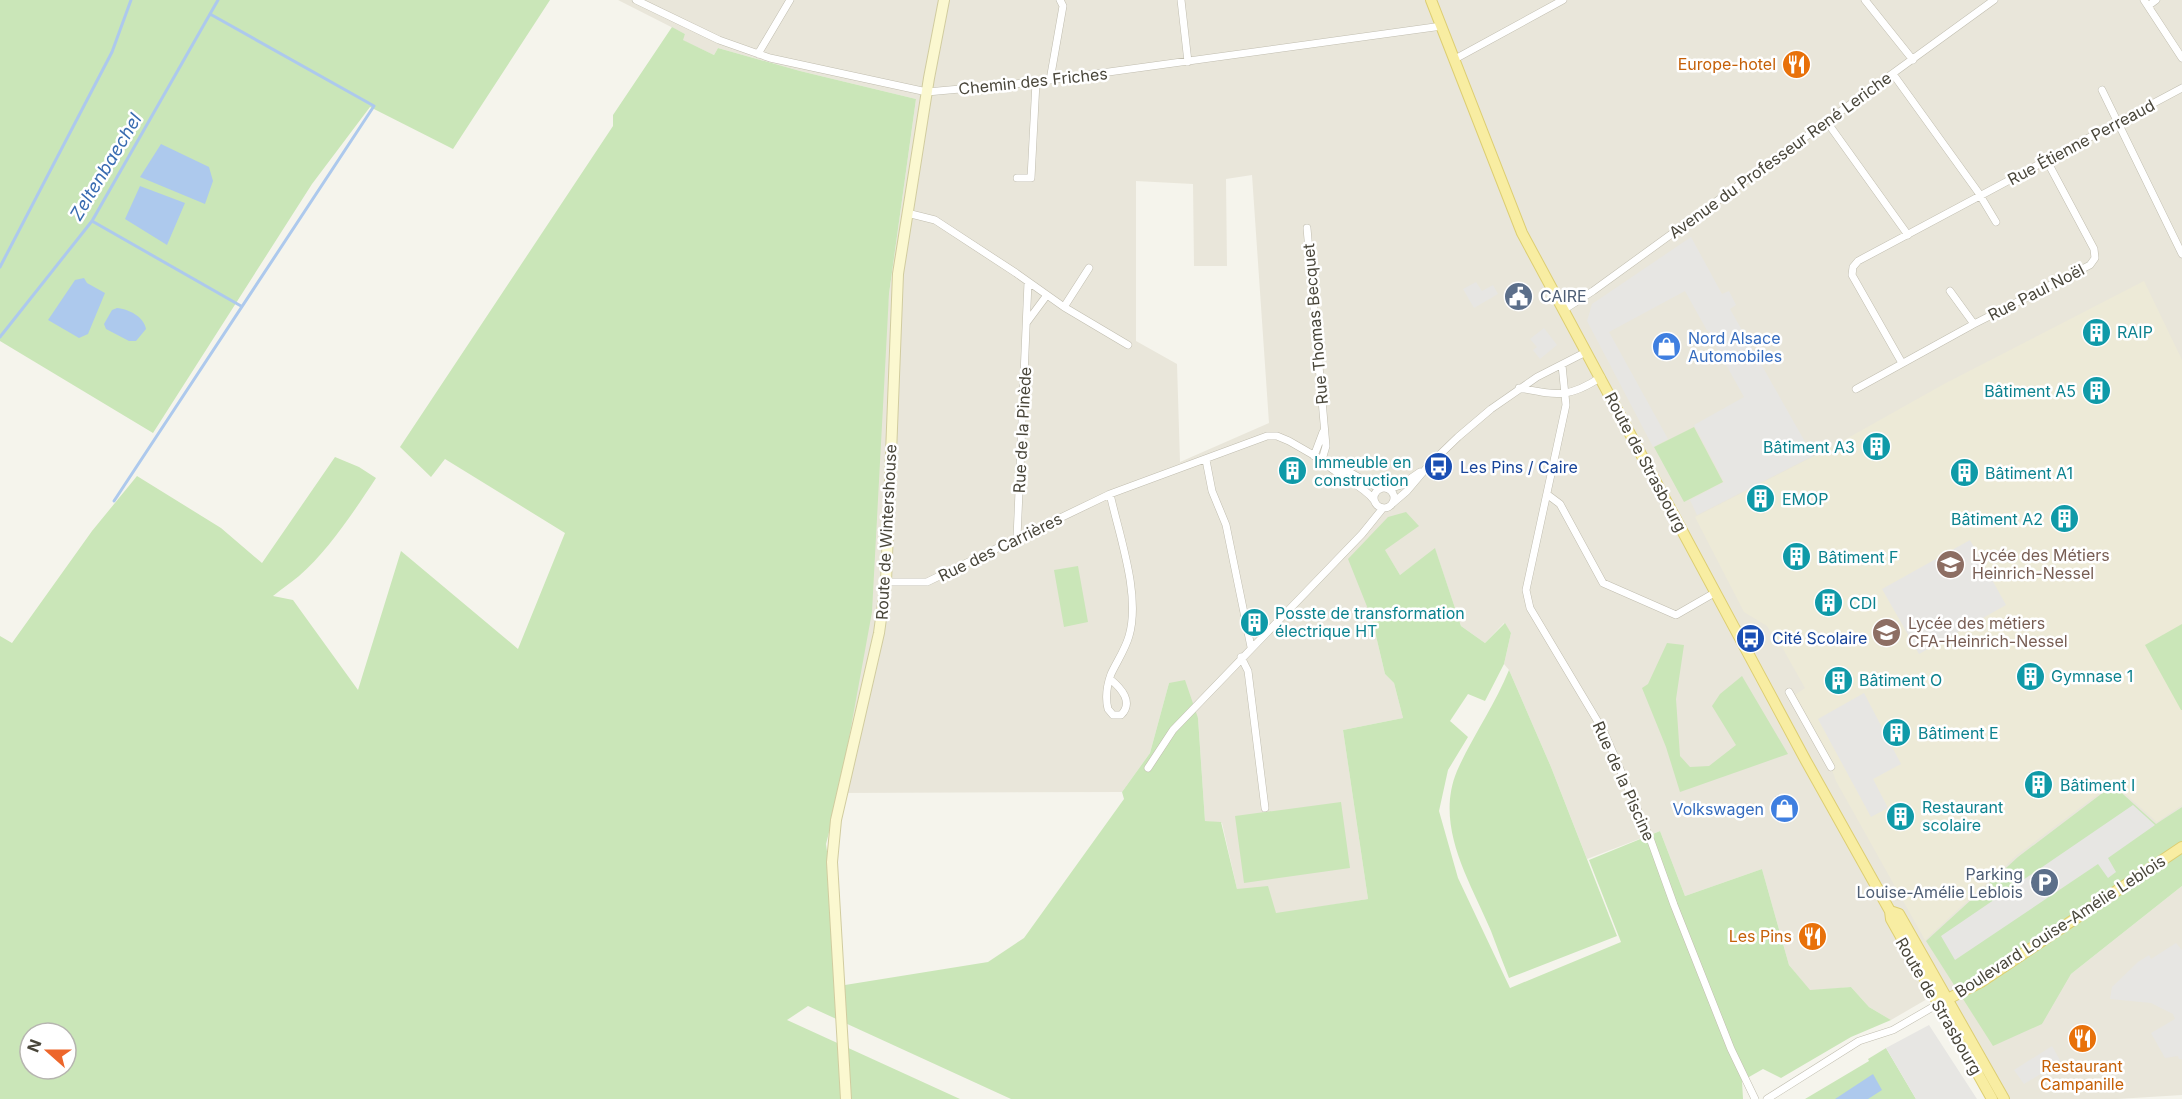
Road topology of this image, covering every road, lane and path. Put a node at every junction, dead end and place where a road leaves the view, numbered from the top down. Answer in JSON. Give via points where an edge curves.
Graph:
{"nodes":[{"id":1,"x":636,"y":0,"type":"edge"},
{"id":2,"x":790,"y":0,"type":"edge"},
{"id":3,"x":945,"y":0,"type":"edge"},
{"id":4,"x":1060,"y":0,"type":"edge"},
{"id":5,"x":1181,"y":0,"type":"edge"},
{"id":6,"x":1431,"y":0,"type":"edge"},
{"id":7,"x":1563,"y":0,"type":"edge"},
{"id":8,"x":1994,"y":0,"type":"edge"},
{"id":9,"x":2156,"y":0,"type":"edge"},
{"id":10,"x":1870,"y":1,"type":"edge"},
{"id":11,"x":2146,"y":3,"type":"edge"},
{"id":12,"x":1442,"y":26,"type":"junction"},
{"id":13,"x":758,"y":54,"type":"junction"},
{"id":14,"x":2182,"y":58,"type":"edge"},
{"id":15,"x":1455,"y":59,"type":"junction"},
{"id":16,"x":1913,"y":60,"type":"junction"},
{"id":17,"x":1188,"y":62,"type":"junction"},
{"id":18,"x":1893,"y":74,"type":"junction"},
{"id":19,"x":1050,"y":80,"type":"junction"},
{"id":20,"x":1036,"y":82,"type":"junction"},
{"id":21,"x":2182,"y":88,"type":"edge"},
{"id":22,"x":2102,"y":90,"type":"dead end"},
{"id":23,"x":927,"y":92,"type":"junction"},
{"id":24,"x":1827,"y":122,"type":"junction"},
{"id":25,"x":2118,"y":122,"type":"junction"},
{"id":26,"x":2047,"y":161,"type":"junction"},
{"id":27,"x":1017,"y":178,"type":"dead end"},
{"id":28,"x":1980,"y":196,"type":"junction"},
{"id":29,"x":907,"y":213,"type":"junction"},
{"id":30,"x":1996,"y":222,"type":"dead end"},
{"id":31,"x":1307,"y":228,"type":"dead end"},
{"id":32,"x":1908,"y":235,"type":"junction"},
{"id":33,"x":2182,"y":254,"type":"edge"},
{"id":34,"x":1089,"y":268,"type":"dead end"},
{"id":35,"x":1028,"y":282,"type":"junction"},
{"id":36,"x":1950,"y":291,"type":"dead end"},
{"id":37,"x":1047,"y":295,"type":"junction"},
{"id":38,"x":1064,"y":307,"type":"junction"},
{"id":39,"x":1565,"y":309,"type":"junction"},
{"id":40,"x":1027,"y":322,"type":"junction"},
{"id":41,"x":1974,"y":324,"type":"junction"},
{"id":42,"x":1128,"y":345,"type":"dead end"},
{"id":43,"x":1586,"y":352,"type":"junction"},
{"id":44,"x":1902,"y":363,"type":"junction"},
{"id":45,"x":1562,"y":365,"type":"junction"},
{"id":46,"x":1601,"y":377,"type":"junction"},
{"id":47,"x":1519,"y":388,"type":"junction"},
{"id":48,"x":1856,"y":389,"type":"dead end"},
{"id":49,"x":1565,"y":394,"type":"junction"},
{"id":50,"x":1324,"y":421,"type":"junction"},
{"id":51,"x":1314,"y":456,"type":"junction"},
{"id":52,"x":1206,"y":460,"type":"junction"},
{"id":53,"x":1322,"y":460,"type":"junction"},
{"id":54,"x":1429,"y":465,"type":"junction"},
{"id":55,"x":1380,"y":489,"type":"junction"},
{"id":56,"x":1389,"y":489,"type":"junction"},
{"id":57,"x":1110,"y":494,"type":"junction"},
{"id":58,"x":1548,"y":495,"type":"junction"},
{"id":59,"x":1375,"y":502,"type":"junction"},
{"id":60,"x":1393,"y":503,"type":"junction"},
{"id":61,"x":1383,"y":508,"type":"junction"},
{"id":62,"x":1362,"y":533,"type":"junction"},
{"id":63,"x":1017,"y":538,"type":"junction"},
{"id":64,"x":886,"y":582,"type":"junction"},
{"id":65,"x":1716,"y":592,"type":"junction"},
{"id":66,"x":1251,"y":647,"type":"junction"},
{"id":67,"x":1241,"y":657,"type":"junction"},
{"id":68,"x":1110,"y":679,"type":"junction"},
{"id":69,"x":1789,"y":692,"type":"dead end"},
{"id":70,"x":1831,"y":767,"type":"dead end"},
{"id":71,"x":1148,"y":768,"type":"dead end"},
{"id":72,"x":1265,"y":808,"type":"dead end"},
{"id":73,"x":2182,"y":847,"type":"edge"},
{"id":74,"x":1942,"y":1002,"type":"junction"},
{"id":75,"x":846,"y":1099,"type":"edge"},
{"id":76,"x":1755,"y":1099,"type":"edge"},
{"id":77,"x":1767,"y":1099,"type":"edge"},
{"id":78,"x":1992,"y":1099,"type":"edge"},
{"id":79,"x":2004,"y":1099,"type":"edge"}],
"edges":[{"from":1,"to":13,"type":"street","name":"Chemin des Friches"},
{"from":2,"to":13,"type":"street"},
{"from":3,"to":23,"type":"street","name":"Route de Wintershouse"},
{"from":4,"to":19,"type":"street","via":[[1063,6]]},
{"from":5,"to":17,"type":"street"},
{"from":6,"to":12,"type":"main road","name":"Route de Strasbourg"},
{"from":7,"to":15,"type":"street"},
{"from":8,"to":16,"type":"street","name":"Avenue du Professeur René Leriche"},
{"from":9,"to":11,"type":"street"},
{"from":10,"to":16,"type":"street"},
{"from":11,"to":14,"type":"street"},
{"from":12,"to":15,"type":"main road","name":"Route de Strasbourg"},
{"from":12,"to":17,"type":"street","name":"Chemin des Friches"},
{"from":13,"to":23,"type":"street","name":"Chemin des Friches"},
{"from":15,"to":39,"type":"main road","name":"Route de Strasbourg","via":[[1520,229]]},
{"from":16,"to":18,"type":"street","name":"Avenue du Professeur René Leriche"},
{"from":17,"to":19,"type":"street","name":"Chemin des Friches"},
{"from":18,"to":24,"type":"street","name":"Avenue du Professeur René Leriche"},
{"from":18,"to":28,"type":"street"},
{"from":19,"to":20,"type":"street","name":"Chemin des Friches"},
{"from":20,"to":23,"type":"street","name":"Chemin des Friches"},
{"from":20,"to":27,"type":"street","via":[[1031,178]]},
{"from":21,"to":25,"type":"street","name":"Rue Étienne Perreaud"},
{"from":22,"to":25,"type":"street"},
{"from":23,"to":29,"type":"street","name":"Route de Wintershouse"},
{"from":24,"to":32,"type":"street"},
{"from":24,"to":39,"type":"street","name":"Avenue du Professeur René Leriche"},
{"from":25,"to":26,"type":"street","name":"Rue Étienne Perreaud"},
{"from":25,"to":33,"type":"street"},
{"from":26,"to":28,"type":"street","name":"Rue Étienne Perreaud"},
{"from":26,"to":41,"type":"street","name":"Rue Paul Noël","via":[[2094,249],[2095,258],[2090,266]]},
{"from":28,"to":30,"type":"street"},
{"from":28,"to":32,"type":"street","name":"Rue Étienne Perreaud"},
{"from":29,"to":35,"type":"street","via":[[935,220]]},
{"from":29,"to":64,"type":"street","name":"Route de Wintershouse","via":[[898,274]]},
{"from":31,"to":50,"type":"street","name":"Rue Thomas Becquet"},
{"from":32,"to":44,"type":"street","name":"Rue Étienne Perreaud","via":[[1858,261],[1852,275]]},
{"from":34,"to":38,"type":"street"},
{"from":35,"to":37,"type":"street"},
{"from":35,"to":40,"type":"street","name":"Rue de la Pinède"},
{"from":36,"to":41,"type":"street","name":"Rue Paul Noël"},
{"from":37,"to":38,"type":"street"},
{"from":37,"to":40,"type":"street"},
{"from":38,"to":42,"type":"street"},
{"from":39,"to":43,"type":"main road","name":"Route de Strasbourg"},
{"from":40,"to":63,"type":"street","name":"Rue de la Pinède"},
{"from":41,"to":44,"type":"street","name":"Rue Paul Noël"},
{"from":43,"to":45,"type":"street"},
{"from":43,"to":46,"type":"main road","name":"Route de Strasbourg"},
{"from":44,"to":48,"type":"street","name":"Rue Paul Noël"},
{"from":45,"to":47,"type":"street"},
{"from":45,"to":49,"type":"street","name":"Rue de la Piscine"},
{"from":46,"to":49,"type":"street"},
{"from":46,"to":65,"type":"main road","name":"Route de Strasbourg"},
{"from":47,"to":49,"type":"street"},
{"from":47,"to":54,"type":"street","via":[[1472,424]]},
{"from":49,"to":58,"type":"street","name":"Rue de la Piscine"},
{"from":50,"to":51,"type":"street","name":"Rue Thomas Becquet"},
{"from":50,"to":53,"type":"street","name":"Rue Thomas Becquet","via":[[1326,446]]},
{"from":51,"to":52,"type":"street","name":"Rue des Carrières","via":[[1283,438],[1267,436]]},
{"from":51,"to":53,"type":"street","name":"Rue des Carrières"},
{"from":52,"to":57,"type":"street","name":"Rue des Carrières"},
{"from":52,"to":66,"type":"street","via":[[1212,491],[1226,525]]},
{"from":53,"to":55,"type":"street","name":"Rue des Carrières"},
{"from":53,"to":59,"type":"street","name":"Rue des Carrières"},
{"from":54,"to":56,"type":"street"},
{"from":54,"to":60,"type":"street"},
{"from":55,"to":56,"type":"street"},
{"from":55,"to":59,"type":"street"},
{"from":56,"to":60,"type":"street"},
{"from":57,"to":63,"type":"street","name":"Rue des Carrières"},
{"from":57,"to":68,"type":"street","via":[[1128,572],[1132,620],[1128,640]]},
{"from":58,"to":65,"type":"street","via":[[1560,504],[1603,583],[1676,615]]},
{"from":58,"to":76,"type":"street","name":"Rue de la Piscine","via":[[1526,590],[1530,608],[1604,732],[1651,841],[1731,1049]]},
{"from":59,"to":61,"type":"street"},
{"from":59,"to":62,"type":"street"},
{"from":60,"to":61,"type":"street"},
{"from":61,"to":62,"type":"street"},
{"from":62,"to":66,"type":"street"},
{"from":63,"to":64,"type":"street","name":"Rue des Carrières","via":[[927,582]]},
{"from":64,"to":75,"type":"street","name":"Route de Wintershouse","via":[[879,633],[836,820],[832,862]]},
{"from":65,"to":74,"type":"main road","name":"Route de Strasbourg","via":[[1890,911],[1891,920]]},
{"from":66,"to":67,"type":"street"},
{"from":67,"to":71,"type":"street","via":[[1173,730]]},
{"from":67,"to":72,"type":"street","via":[[1248,671]]},
{"from":68,"to":68,"type":"street","via":[[1108,709],[1113,715],[1121,715],[1127,706],[1126,698]]},
{"from":69,"to":70,"type":"street"},
{"from":73,"to":74,"type":"main road","name":"Boulevard Louise-Amélie Leblois","via":[[1986,979]]},
{"from":74,"to":77,"type":"street","via":[[1893,1030],[1859,1041]]},
{"from":74,"to":78,"type":"main road","name":"Route de Strasbourg"},
{"from":74,"to":79,"type":"main road","name":"Route de Strasbourg"}]}
